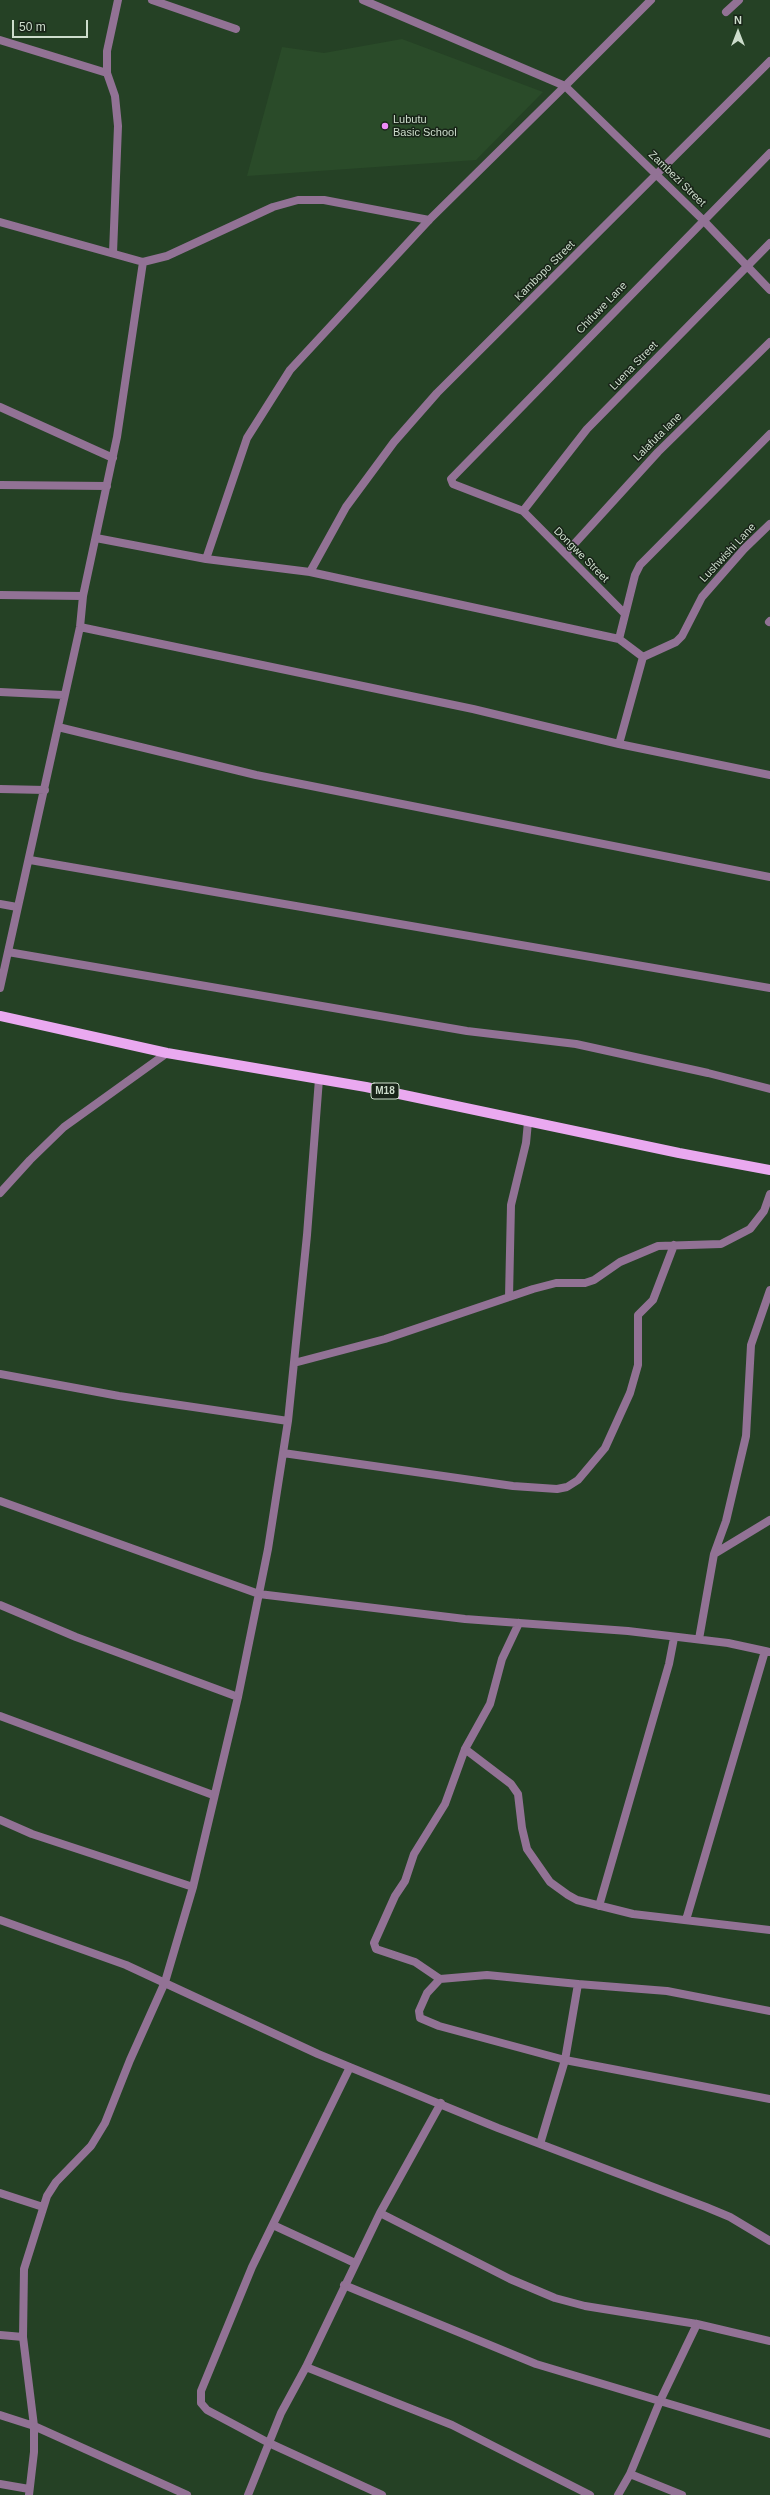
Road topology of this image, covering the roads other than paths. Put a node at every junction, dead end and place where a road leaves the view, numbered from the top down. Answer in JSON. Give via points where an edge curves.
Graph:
{"nodes":[{"id":1,"x":118,"y":0,"type":"edge"},
{"id":2,"x":152,"y":0,"type":"edge"},
{"id":3,"x":363,"y":0,"type":"edge"},
{"id":4,"x":651,"y":0,"type":"edge"},
{"id":5,"x":738,"y":0,"type":"edge"},
{"id":6,"x":726,"y":12,"type":"dead end"},
{"id":7,"x":236,"y":29,"type":"dead end"},
{"id":8,"x":0,"y":40,"type":"edge"},
{"id":9,"x":770,"y":61,"type":"edge"},
{"id":10,"x":107,"y":74,"type":"junction"},
{"id":11,"x":565,"y":86,"type":"junction"},
{"id":12,"x":770,"y":153,"type":"edge"},
{"id":13,"x":658,"y":175,"type":"junction"},
{"id":14,"x":429,"y":220,"type":"junction"},
{"id":15,"x":703,"y":220,"type":"junction"},
{"id":16,"x":0,"y":222,"type":"edge"},
{"id":17,"x":770,"y":244,"type":"edge"},
{"id":18,"x":113,"y":253,"type":"junction"},
{"id":19,"x":143,"y":262,"type":"junction"},
{"id":20,"x":747,"y":266,"type":"junction"},
{"id":21,"x":770,"y":290,"type":"edge"},
{"id":22,"x":770,"y":342,"type":"edge"},
{"id":23,"x":0,"y":407,"type":"edge"},
{"id":24,"x":770,"y":434,"type":"edge"},
{"id":25,"x":113,"y":458,"type":"junction"},
{"id":26,"x":0,"y":485,"type":"edge"},
{"id":27,"x":107,"y":486,"type":"junction"},
{"id":28,"x":523,"y":511,"type":"junction"},
{"id":29,"x":770,"y":524,"type":"edge"},
{"id":30,"x":96,"y":538,"type":"junction"},
{"id":31,"x":566,"y":553,"type":"junction"},
{"id":32,"x":206,"y":559,"type":"junction"},
{"id":33,"x":310,"y":572,"type":"junction"},
{"id":34,"x":0,"y":595,"type":"edge"},
{"id":35,"x":83,"y":596,"type":"junction"},
{"id":36,"x":625,"y":614,"type":"junction"},
{"id":37,"x":80,"y":627,"type":"junction"},
{"id":38,"x":620,"y":639,"type":"junction"},
{"id":39,"x":643,"y":657,"type":"junction"},
{"id":40,"x":0,"y":692,"type":"edge"},
{"id":41,"x":63,"y":695,"type":"junction"},
{"id":42,"x":58,"y":727,"type":"junction"},
{"id":43,"x":619,"y":744,"type":"junction"},
{"id":44,"x":770,"y":775,"type":"edge"},
{"id":45,"x":0,"y":788,"type":"edge"},
{"id":46,"x":45,"y":790,"type":"junction"},
{"id":47,"x":30,"y":860,"type":"junction"},
{"id":48,"x":770,"y":876,"type":"edge"},
{"id":49,"x":0,"y":904,"type":"edge"},
{"id":50,"x":17,"y":907,"type":"junction"},
{"id":51,"x":8,"y":952,"type":"junction"},
{"id":52,"x":0,"y":988,"type":"edge"},
{"id":53,"x":770,"y":988,"type":"edge"},
{"id":54,"x":0,"y":1016,"type":"edge"},
{"id":55,"x":167,"y":1053,"type":"junction"},
{"id":56,"x":319,"y":1079,"type":"junction"},
{"id":57,"x":770,"y":1089,"type":"edge"},
{"id":58,"x":528,"y":1122,"type":"junction"},
{"id":59,"x":770,"y":1170,"type":"edge"},
{"id":60,"x":0,"y":1193,"type":"edge"},
{"id":61,"x":770,"y":1194,"type":"edge"},
{"id":62,"x":674,"y":1245,"type":"junction"},
{"id":63,"x":770,"y":1290,"type":"edge"},
{"id":64,"x":509,"y":1297,"type":"junction"},
{"id":65,"x":294,"y":1362,"type":"junction"},
{"id":66,"x":0,"y":1374,"type":"edge"},
{"id":67,"x":288,"y":1421,"type":"junction"},
{"id":68,"x":283,"y":1453,"type":"junction"},
{"id":69,"x":0,"y":1501,"type":"edge"},
{"id":70,"x":770,"y":1520,"type":"edge"},
{"id":71,"x":714,"y":1554,"type":"junction"},
{"id":72,"x":259,"y":1594,"type":"junction"},
{"id":73,"x":0,"y":1605,"type":"edge"},
{"id":74,"x":519,"y":1623,"type":"junction"},
{"id":75,"x":674,"y":1638,"type":"junction"},
{"id":76,"x":699,"y":1639,"type":"junction"},
{"id":77,"x":767,"y":1651,"type":"edge"},
{"id":78,"x":238,"y":1697,"type":"junction"},
{"id":79,"x":0,"y":1716,"type":"edge"},
{"id":80,"x":465,"y":1749,"type":"junction"},
{"id":81,"x":213,"y":1795,"type":"junction"},
{"id":82,"x":0,"y":1820,"type":"edge"},
{"id":83,"x":193,"y":1887,"type":"junction"},
{"id":84,"x":599,"y":1906,"type":"junction"},
{"id":85,"x":0,"y":1920,"type":"edge"},
{"id":86,"x":686,"y":1920,"type":"junction"},
{"id":87,"x":770,"y":1930,"type":"edge"},
{"id":88,"x":440,"y":1979,"type":"junction"},
{"id":89,"x":166,"y":1982,"type":"junction"},
{"id":90,"x":578,"y":1984,"type":"junction"},
{"id":91,"x":770,"y":2011,"type":"edge"},
{"id":92,"x":565,"y":2060,"type":"junction"},
{"id":93,"x":350,"y":2067,"type":"junction"},
{"id":94,"x":770,"y":2099,"type":"edge"},
{"id":95,"x":441,"y":2103,"type":"junction"},
{"id":96,"x":540,"y":2144,"type":"junction"},
{"id":97,"x":0,"y":2193,"type":"edge"},
{"id":98,"x":42,"y":2207,"type":"junction"},
{"id":99,"x":380,"y":2213,"type":"junction"},
{"id":100,"x":273,"y":2224,"type":"junction"},
{"id":101,"x":770,"y":2241,"type":"edge"},
{"id":102,"x":355,"y":2263,"type":"junction"},
{"id":103,"x":344,"y":2285,"type":"junction"},
{"id":104,"x":697,"y":2324,"type":"junction"},
{"id":105,"x":0,"y":2335,"type":"edge"},
{"id":106,"x":23,"y":2337,"type":"junction"},
{"id":107,"x":770,"y":2341,"type":"edge"},
{"id":108,"x":306,"y":2367,"type":"junction"},
{"id":109,"x":660,"y":2401,"type":"junction"},
{"id":110,"x":0,"y":2415,"type":"edge"},
{"id":111,"x":34,"y":2426,"type":"junction"},
{"id":112,"x":770,"y":2434,"type":"edge"},
{"id":113,"x":269,"y":2443,"type":"junction"},
{"id":114,"x":630,"y":2474,"type":"junction"},
{"id":115,"x":0,"y":2484,"type":"edge"},
{"id":116,"x":29,"y":2492,"type":"edge"},
{"id":117,"x":187,"y":2495,"type":"edge"},
{"id":118,"x":248,"y":2495,"type":"edge"},
{"id":119,"x":382,"y":2495,"type":"edge"},
{"id":120,"x":590,"y":2495,"type":"edge"},
{"id":121,"x":618,"y":2495,"type":"edge"},
{"id":122,"x":682,"y":2495,"type":"edge"}],
"edges":[{"from":1,"to":10,"type":"street","via":[[107,51]]},
{"from":2,"to":7,"type":"street"},
{"from":3,"to":11,"type":"street"},
{"from":4,"to":11,"type":"street"},
{"from":5,"to":6,"type":"street"},
{"from":8,"to":10,"type":"street"},
{"from":9,"to":13,"type":"street","name":"Kambopo Street"},
{"from":10,"to":18,"type":"street","via":[[115,96],[118,126]]},
{"from":11,"to":13,"type":"street","name":"Zambezi Street"},
{"from":11,"to":14,"type":"street"},
{"from":12,"to":15,"type":"street","name":"Chifuwe Lane"},
{"from":13,"to":15,"type":"street","name":"Zambezi Street"},
{"from":13,"to":33,"type":"street","name":"Kambopo Street","via":[[437,394],[394,442],[346,507]]},
{"from":14,"to":19,"type":"street","via":[[324,200],[298,200],[273,207],[167,256]]},
{"from":14,"to":32,"type":"street","via":[[290,370],[247,438]]},
{"from":15,"to":20,"type":"street","name":"Zambezi Street"},
{"from":15,"to":28,"type":"street","name":"Chifuwe Lane","via":[[451,479],[452,484]]},
{"from":16,"to":18,"type":"street"},
{"from":17,"to":20,"type":"street","name":"Luena Street"},
{"from":18,"to":19,"type":"street"},
{"from":19,"to":25,"type":"street"},
{"from":20,"to":21,"type":"street","name":"Zambezi Street"},
{"from":20,"to":28,"type":"street","name":"Luena Street","via":[[587,429]]},
{"from":22,"to":31,"type":"street","name":"Lalafuta lane","via":[[658,452]]},
{"from":23,"to":25,"type":"street"},
{"from":24,"to":36,"type":"street","via":[[640,565]]},
{"from":25,"to":27,"type":"street"},
{"from":26,"to":27,"type":"street"},
{"from":27,"to":30,"type":"street"},
{"from":28,"to":31,"type":"street","name":"Dongwe Street"},
{"from":29,"to":39,"type":"street","name":"Lushwishi Lane","via":[[702,597],[682,636],[676,642]]},
{"from":30,"to":32,"type":"street"},
{"from":30,"to":35,"type":"street"},
{"from":31,"to":36,"type":"street","name":"Dongwe Street"},
{"from":32,"to":33,"type":"street"},
{"from":33,"to":38,"type":"street"},
{"from":34,"to":35,"type":"street"},
{"from":35,"to":37,"type":"street"},
{"from":36,"to":38,"type":"street"},
{"from":37,"to":41,"type":"street"},
{"from":37,"to":43,"type":"street","via":[[473,710]]},
{"from":38,"to":39,"type":"street"},
{"from":39,"to":43,"type":"street"},
{"from":40,"to":41,"type":"street"},
{"from":41,"to":42,"type":"street"},
{"from":42,"to":46,"type":"street"},
{"from":42,"to":48,"type":"street","via":[[256,775]]},
{"from":43,"to":44,"type":"street"},
{"from":45,"to":46,"type":"street"},
{"from":46,"to":47,"type":"street"},
{"from":47,"to":50,"type":"street"},
{"from":47,"to":53,"type":"street"},
{"from":49,"to":50,"type":"street"},
{"from":50,"to":51,"type":"street"},
{"from":51,"to":52,"type":"street"},
{"from":51,"to":57,"type":"street","via":[[467,1031],[576,1044]]},
{"from":54,"to":55,"type":"main road","number":"M18"},
{"from":55,"to":56,"type":"main road","number":"M18"},
{"from":55,"to":60,"type":"street","via":[[64,1127]]},
{"from":56,"to":58,"type":"main road","number":"M18"},
{"from":56,"to":65,"type":"street"},
{"from":58,"to":59,"type":"main road","number":"M18"},
{"from":58,"to":64,"type":"street","via":[[526,1143],[511,1205]]},
{"from":61,"to":62,"type":"street","via":[[764,1211],[750,1229],[737,1237],[721,1244]]},
{"from":62,"to":64,"type":"street","via":[[658,1246],[632,1256],[586,1283],[556,1283]]},
{"from":62,"to":68,"type":"street","via":[[653,1300],[638,1315],[638,1364],[630,1394],[605,1448],[578,1480],[567,1487],[557,1489],[513,1486]]},
{"from":63,"to":71,"type":"street","via":[[753,1333],[746,1436],[726,1521]]},
{"from":64,"to":65,"type":"street","via":[[385,1339]]},
{"from":65,"to":67,"type":"street"},
{"from":66,"to":67,"type":"street","via":[[119,1396]]},
{"from":67,"to":68,"type":"street"},
{"from":68,"to":72,"type":"street"},
{"from":69,"to":72,"type":"street"},
{"from":70,"to":71,"type":"street"},
{"from":71,"to":76,"type":"street"},
{"from":72,"to":74,"type":"street","via":[[465,1619]]},
{"from":72,"to":78,"type":"street"},
{"from":73,"to":78,"type":"street","via":[[76,1637]]},
{"from":74,"to":75,"type":"street","via":[[621,1630]]},
{"from":74,"to":80,"type":"street","via":[[502,1659],[490,1704]]},
{"from":75,"to":76,"type":"street"},
{"from":75,"to":84,"type":"street","via":[[669,1664]]},
{"from":76,"to":77,"type":"street"},
{"from":77,"to":86,"type":"street"},
{"from":78,"to":81,"type":"street"},
{"from":79,"to":81,"type":"street"},
{"from":80,"to":84,"type":"street","via":[[511,1784],[518,1794],[524,1839],[545,1877],[568,1895]]},
{"from":80,"to":88,"type":"street","via":[[446,1804],[414,1854],[405,1881],[395,1896],[374,1943],[376,1948],[415,1962]]},
{"from":81,"to":83,"type":"street"},
{"from":82,"to":83,"type":"street","via":[[32,1834]]},
{"from":83,"to":89,"type":"street"},
{"from":84,"to":86,"type":"street","via":[[633,1914]]},
{"from":85,"to":89,"type":"street"},
{"from":86,"to":87,"type":"street"},
{"from":88,"to":90,"type":"street","via":[[486,1975]]},
{"from":88,"to":92,"type":"street","via":[[423,1999],[419,2011],[420,2018],[467,2034]]},
{"from":89,"to":93,"type":"street"},
{"from":89,"to":98,"type":"street","via":[[98,2135],[83,2155],[56,2182]]},
{"from":90,"to":91,"type":"street","via":[[667,1991]]},
{"from":90,"to":92,"type":"street"},
{"from":92,"to":94,"type":"street"},
{"from":92,"to":96,"type":"street"},
{"from":93,"to":95,"type":"street"},
{"from":93,"to":100,"type":"street"},
{"from":95,"to":96,"type":"street"},
{"from":95,"to":99,"type":"street"},
{"from":96,"to":101,"type":"street","via":[[712,2209],[748,2226]]},
{"from":97,"to":98,"type":"street"},
{"from":98,"to":106,"type":"street","via":[[24,2268]]},
{"from":99,"to":102,"type":"street"},
{"from":99,"to":104,"type":"street","via":[[510,2279],[555,2298],[585,2306]]},
{"from":100,"to":102,"type":"street"},
{"from":100,"to":113,"type":"street","via":[[252,2267],[201,2391],[201,2403],[207,2410]]},
{"from":102,"to":103,"type":"street"},
{"from":103,"to":108,"type":"street"},
{"from":103,"to":109,"type":"street","via":[[536,2364]]},
{"from":104,"to":107,"type":"street"},
{"from":104,"to":109,"type":"street"},
{"from":105,"to":106,"type":"street"},
{"from":106,"to":111,"type":"street"},
{"from":108,"to":113,"type":"street","via":[[281,2413]]},
{"from":108,"to":120,"type":"street","via":[[452,2425]]},
{"from":109,"to":112,"type":"street"},
{"from":109,"to":114,"type":"street"},
{"from":110,"to":111,"type":"street"},
{"from":111,"to":116,"type":"street"},
{"from":111,"to":117,"type":"street"},
{"from":113,"to":118,"type":"street"},
{"from":113,"to":119,"type":"street"},
{"from":114,"to":121,"type":"street"},
{"from":114,"to":122,"type":"street"},
{"from":115,"to":116,"type":"street"}]}
